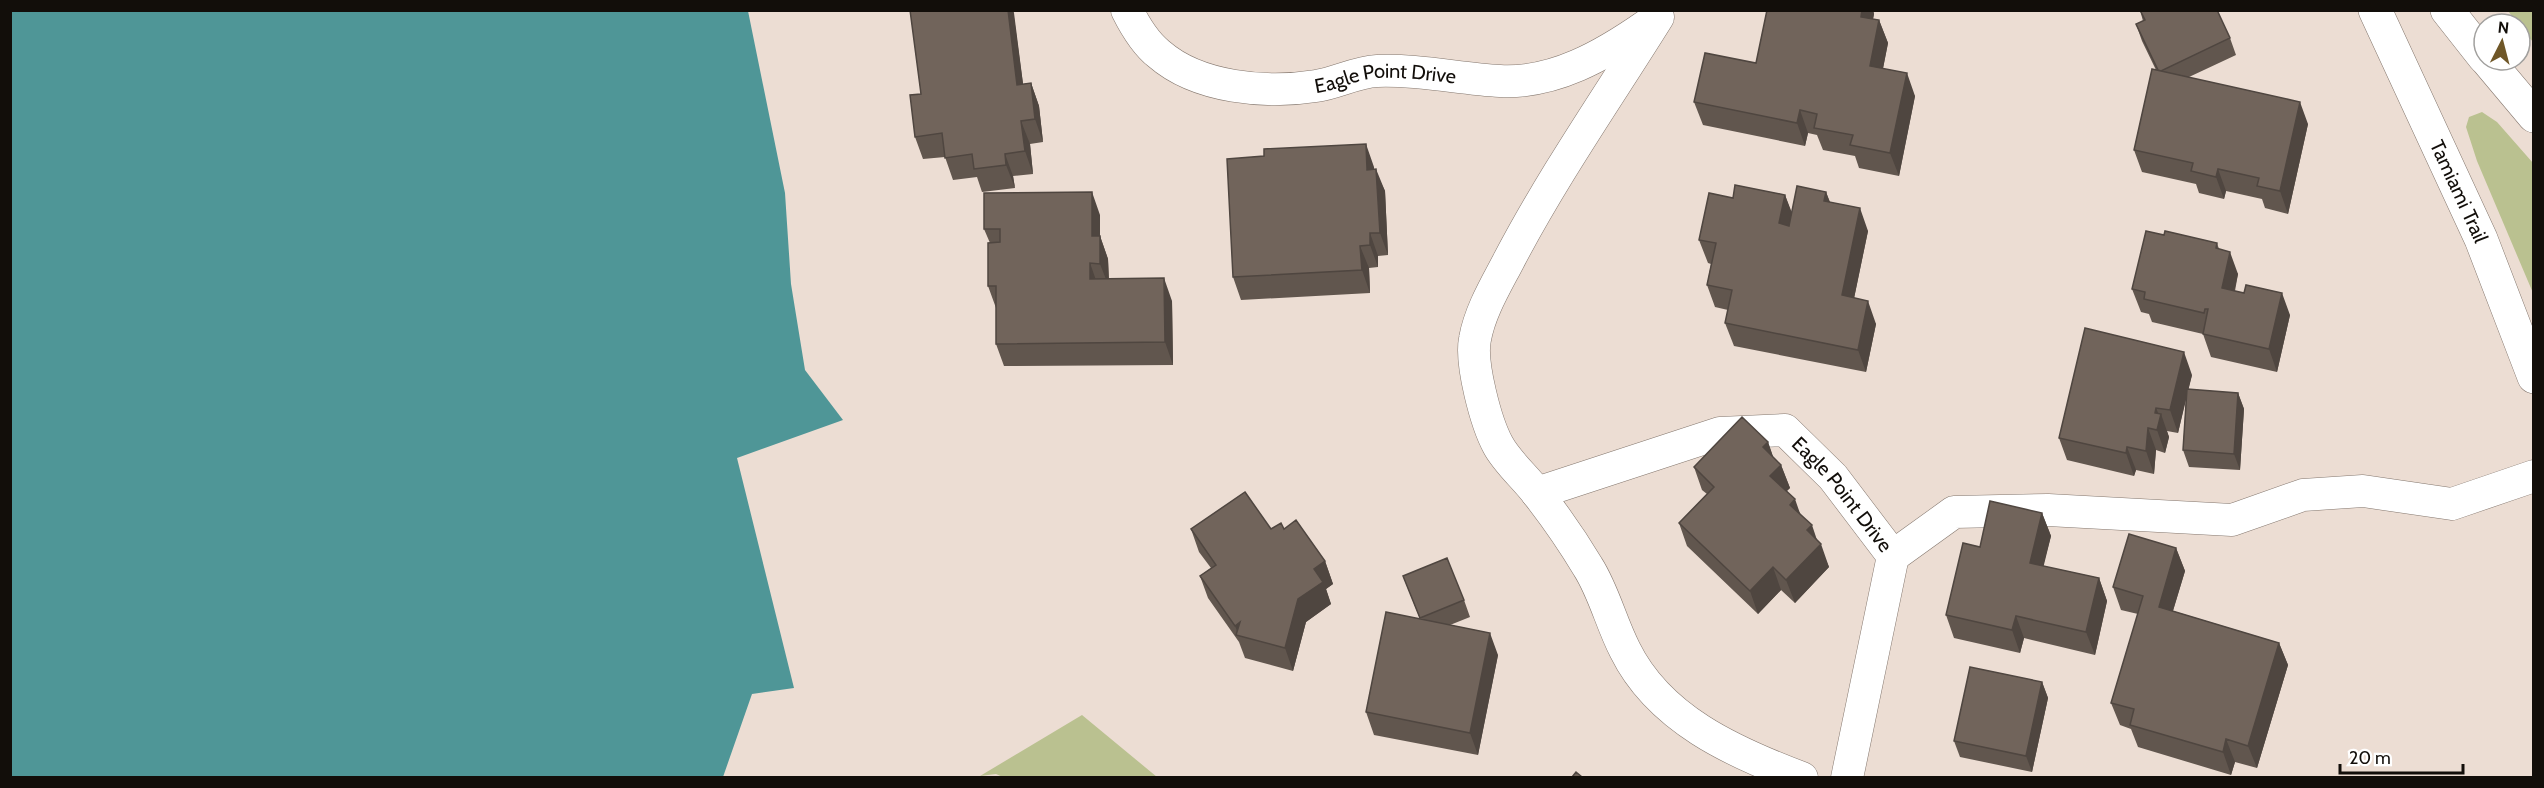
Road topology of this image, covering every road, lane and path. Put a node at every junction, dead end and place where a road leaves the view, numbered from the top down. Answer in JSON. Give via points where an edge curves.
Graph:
{"nodes":[{"id":1,"x":1127,"y":10,"type":"edge"},
{"id":2,"x":2375,"y":10,"type":"edge"},
{"id":3,"x":2447,"y":10,"type":"edge"},
{"id":4,"x":1660,"y":14,"type":"edge"},
{"id":5,"x":2472,"y":42,"type":"edge"},
{"id":6,"x":2497,"y":72,"type":"edge"},
{"id":7,"x":2534,"y":116,"type":"edge"},
{"id":8,"x":2534,"y":377,"type":"edge"},
{"id":9,"x":2534,"y":477,"type":"edge"},
{"id":10,"x":1537,"y":493,"type":"junction"},
{"id":11,"x":1893,"y":556,"type":"junction"},
{"id":12,"x":1802,"y":777,"type":"edge"},
{"id":13,"x":1847,"y":777,"type":"edge"}],
"edges":[{"from":1,"to":4,"type":"street","name":"Eagle Point Drive","via":[[1158,54],[1182,70],[1219,82],[1267,89],[1317,86],[1378,71],[1503,81],[1528,79],[1566,70],[1611,50]]},
{"from":2,"to":8,"type":"main road","name":"Tamiami Trail","via":[[2481,239]]},
{"from":3,"to":5,"type":"main road"},
{"from":4,"to":10,"type":"street","name":"Eagle Point Drive","via":[[1528,224],[1487,301],[1475,338],[1478,386],[1498,445]]},
{"from":6,"to":7,"type":"main road"},
{"from":9,"to":11,"type":"street","via":[[2452,504],[2363,491],[2315,494],[2232,520],[2048,510],[1954,512]]},
{"from":10,"to":11,"type":"street","name":"Eagle Point Drive","via":[[1720,433],[1785,430],[1833,477]]},
{"from":10,"to":12,"type":"street","name":"Eagle Point Drive","via":[[1590,569],[1625,652],[1651,689],[1673,711],[1710,736],[1754,760]]},
{"from":11,"to":13,"type":"street","name":"Eagle Point Drive"}]}
